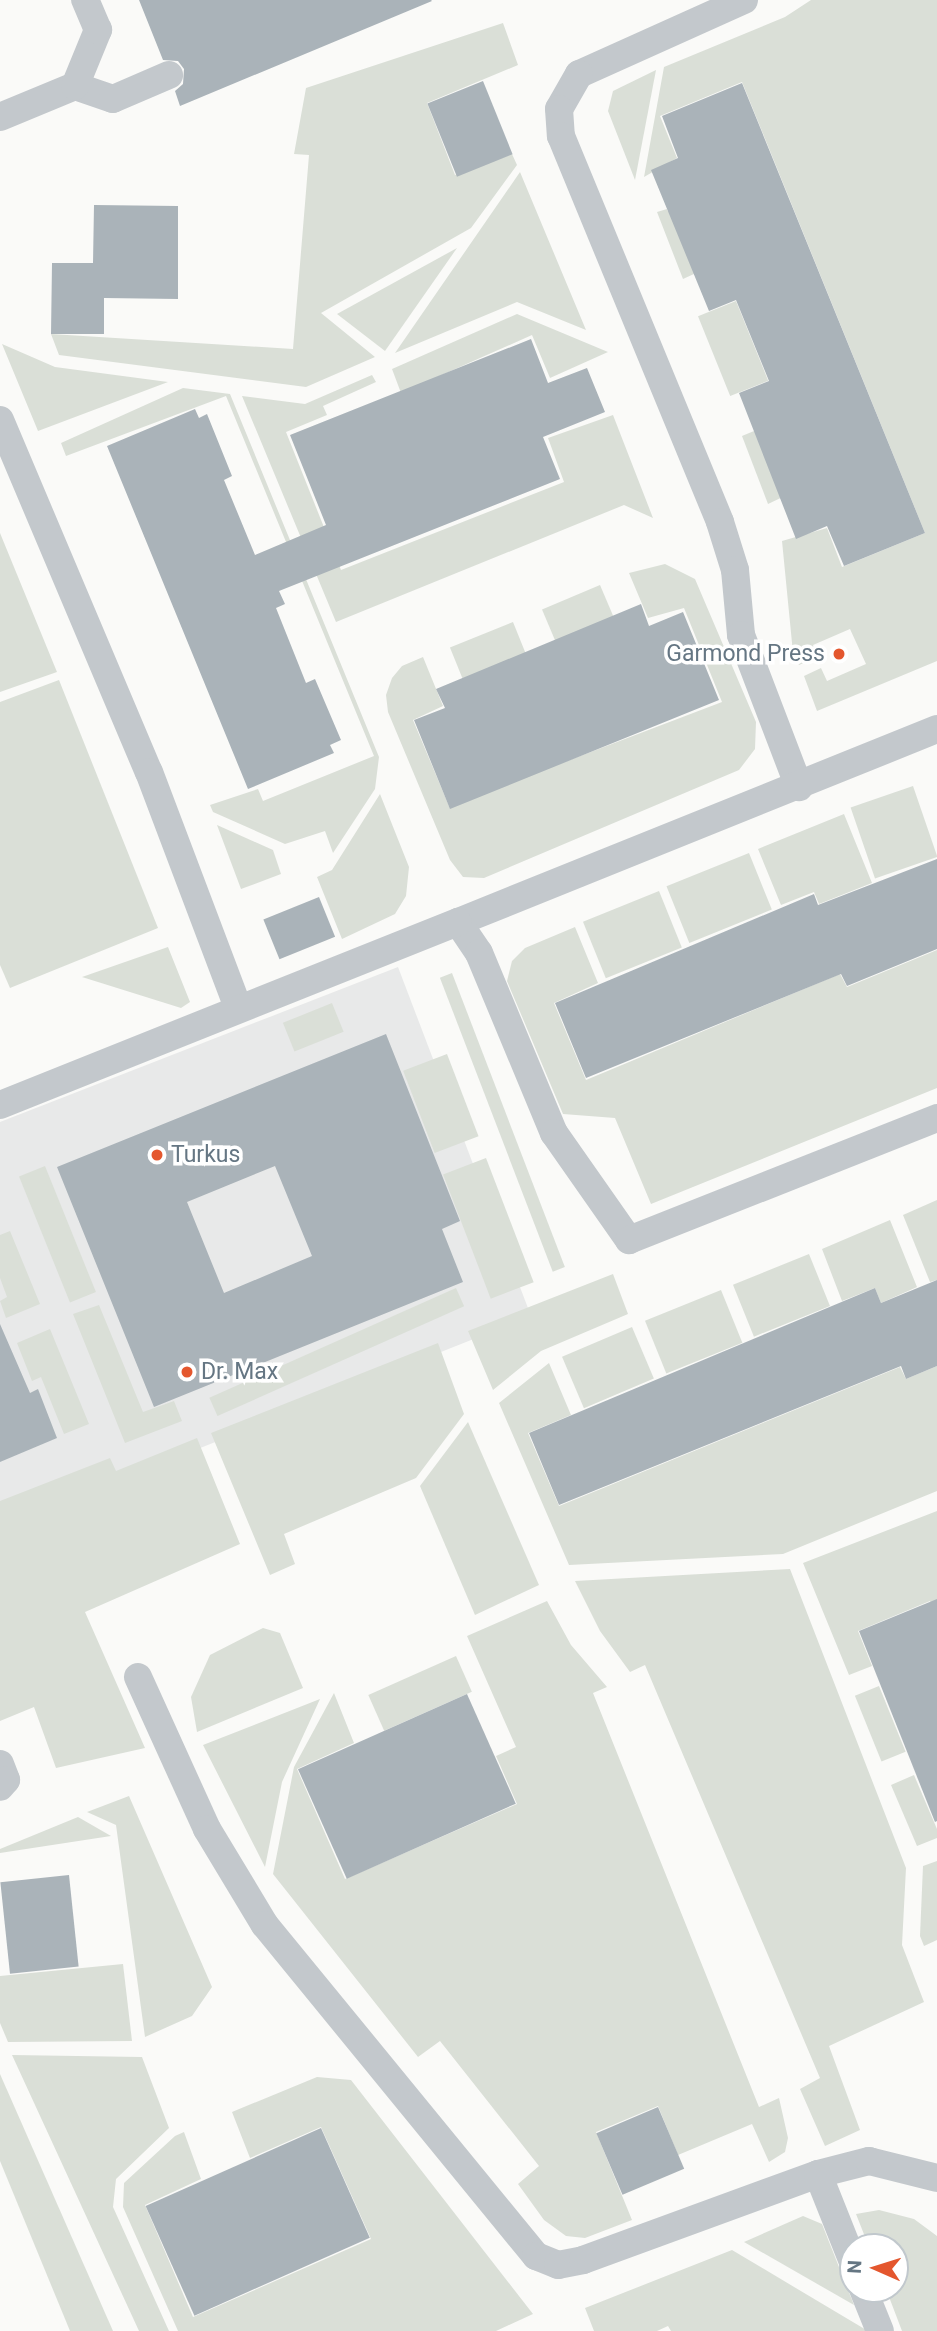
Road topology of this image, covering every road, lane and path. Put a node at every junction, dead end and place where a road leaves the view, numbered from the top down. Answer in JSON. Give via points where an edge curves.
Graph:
{"nodes":[{"id":1,"x":85,"y":0,"type":"edge"},
{"id":2,"x":744,"y":0,"type":"edge"},
{"id":3,"x":169,"y":75,"type":"dead end"},
{"id":4,"x":75,"y":86,"type":"junction"},
{"id":5,"x":0,"y":117,"type":"edge"},
{"id":6,"x":0,"y":420,"type":"edge"},
{"id":7,"x":937,"y":729,"type":"edge"},
{"id":8,"x":799,"y":787,"type":"junction"},
{"id":9,"x":458,"y":922,"type":"junction"},
{"id":10,"x":238,"y":1007,"type":"junction"},
{"id":11,"x":0,"y":1105,"type":"edge"},
{"id":12,"x":937,"y":1118,"type":"edge"},
{"id":13,"x":138,"y":1677,"type":"dead end"},
{"id":14,"x":0,"y":1764,"type":"edge"},
{"id":15,"x":0,"y":1787,"type":"edge"},
{"id":16,"x":818,"y":2174,"type":"junction"},
{"id":17,"x":937,"y":2178,"type":"edge"},
{"id":18,"x":841,"y":2233,"type":"edge"},
{"id":19,"x":869,"y":2303,"type":"edge"},
{"id":20,"x":880,"y":2331,"type":"edge"}],
"edges":[{"from":1,"to":4,"type":"lane","via":[[98,30]]},
{"from":2,"to":8,"type":"lane","via":[[579,74],[559,109],[561,136],[720,522],[735,570],[741,635]]},
{"from":3,"to":4,"type":"lane","via":[[113,100]]},
{"from":4,"to":5,"type":"lane"},
{"from":6,"to":10,"type":"lane","via":[[149,772]]},
{"from":7,"to":8,"type":"lane"},
{"from":8,"to":9,"type":"lane"},
{"from":9,"to":10,"type":"lane"},
{"from":9,"to":12,"type":"lane","via":[[479,953],[554,1133],[629,1240]]},
{"from":10,"to":11,"type":"lane"},
{"from":13,"to":16,"type":"lane","via":[[207,1829],[265,1925],[536,2256],[558,2265],[583,2260]]},
{"from":14,"to":15,"type":"lane","via":[[6,1780]]},
{"from":16,"to":17,"type":"lane","via":[[869,2161]]},
{"from":16,"to":18,"type":"lane"},
{"from":19,"to":20,"type":"lane"}]}
